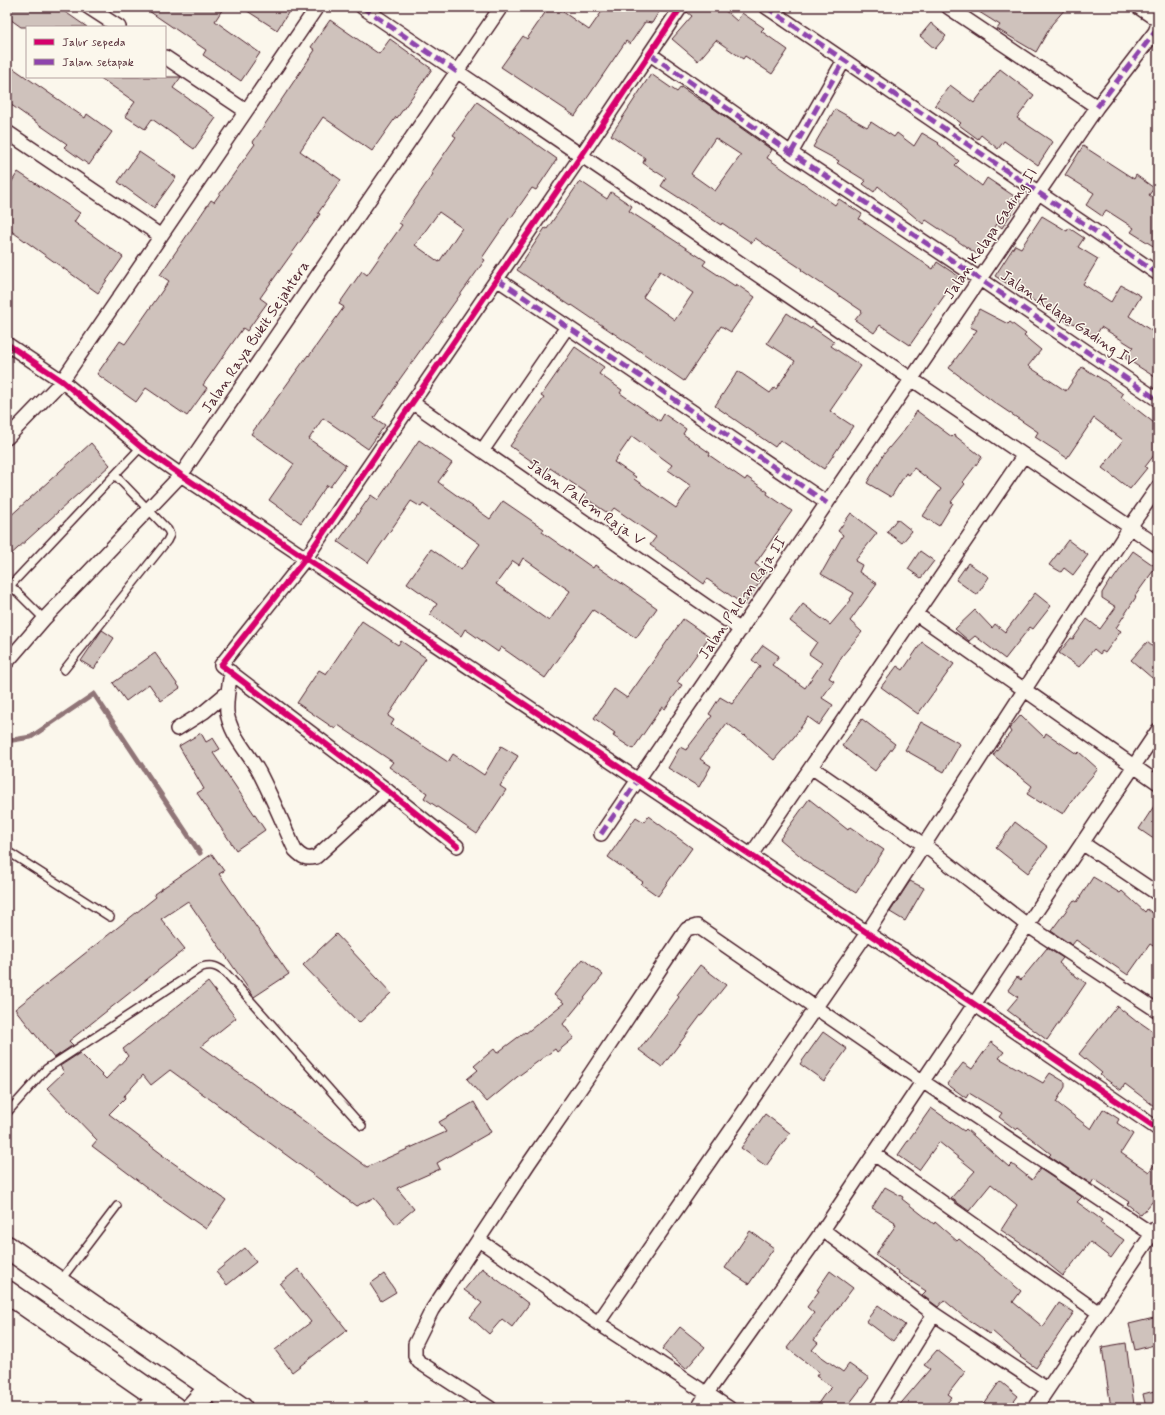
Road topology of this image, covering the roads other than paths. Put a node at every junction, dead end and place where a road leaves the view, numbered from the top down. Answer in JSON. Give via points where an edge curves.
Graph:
{"nodes":[{"id":1,"x":88,"y":7,"type":"edge"},
{"id":2,"x":317,"y":7,"type":"edge"},
{"id":3,"x":362,"y":7,"type":"edge"},
{"id":4,"x":501,"y":7,"type":"edge"},
{"id":5,"x":681,"y":7,"type":"edge"},
{"id":6,"x":766,"y":7,"type":"edge"},
{"id":7,"x":948,"y":7,"type":"edge"},
{"id":8,"x":1138,"y":7,"type":"edge"},
{"id":9,"x":117,"y":26,"type":"edge"},
{"id":10,"x":650,"y":54,"type":"junction"},
{"id":11,"x":166,"y":58,"type":"edge"},
{"id":12,"x":844,"y":60,"type":"junction"},
{"id":13,"x":457,"y":72,"type":"junction"},
{"id":14,"x":1097,"y":107,"type":"junction"},
{"id":15,"x":246,"y":110,"type":"junction"},
{"id":16,"x":7,"y":132,"type":"edge"},
{"id":17,"x":791,"y":153,"type":"junction"},
{"id":18,"x":581,"y":156,"type":"junction"},
{"id":19,"x":1039,"y":193,"type":"junction"},
{"id":20,"x":161,"y":236,"type":"junction"},
{"id":21,"x":1158,"y":274,"type":"edge"},
{"id":22,"x":497,"y":279,"type":"junction"},
{"id":23,"x":980,"y":279,"type":"junction"},
{"id":24,"x":567,"y":327,"type":"junction"},
{"id":25,"x":7,"y":344,"type":"edge"},
{"id":26,"x":911,"y":379,"type":"junction"},
{"id":27,"x":62,"y":381,"type":"junction"},
{"id":28,"x":1158,"y":400,"type":"edge"},
{"id":29,"x":412,"y":403,"type":"junction"},
{"id":30,"x":7,"y":438,"type":"edge"},
{"id":31,"x":141,"y":447,"type":"junction"},
{"id":32,"x":482,"y":451,"type":"junction"},
{"id":33,"x":1024,"y":456,"type":"junction"},
{"id":34,"x":115,"y":475,"type":"junction"},
{"id":35,"x":181,"y":475,"type":"junction"},
{"id":36,"x":1158,"y":487,"type":"edge"},
{"id":37,"x":827,"y":503,"type":"junction"},
{"id":38,"x":148,"y":510,"type":"junction"},
{"id":39,"x":1130,"y":527,"type":"junction"},
{"id":40,"x":1158,"y":546,"type":"edge"},
{"id":41,"x":306,"y":558,"type":"junction"},
{"id":42,"x":9,"y":587,"type":"edge"},
{"id":43,"x":916,"y":614,"type":"junction"},
{"id":44,"x":44,"y":619,"type":"junction"},
{"id":45,"x":741,"y":630,"type":"junction"},
{"id":46,"x":7,"y":662,"type":"edge"},
{"id":47,"x":64,"y":670,"type":"dead end"},
{"id":48,"x":231,"y":672,"type":"junction"},
{"id":49,"x":1025,"y":690,"type":"junction"},
{"id":50,"x":228,"y":692,"type":"junction"},
{"id":51,"x":177,"y":729,"type":"dead end"},
{"id":52,"x":1158,"y":730,"type":"edge"},
{"id":53,"x":1133,"y":767,"type":"junction"},
{"id":54,"x":811,"y":768,"type":"junction"},
{"id":55,"x":638,"y":780,"type":"junction"},
{"id":56,"x":1158,"y":783,"type":"edge"},
{"id":57,"x":388,"y":791,"type":"junction"},
{"id":58,"x":601,"y":834,"type":"dead end"},
{"id":59,"x":1082,"y":843,"type":"junction"},
{"id":60,"x":924,"y":845,"type":"junction"},
{"id":61,"x":457,"y":846,"type":"dead end"},
{"id":62,"x":7,"y":851,"type":"edge"},
{"id":63,"x":751,"y":855,"type":"junction"},
{"id":64,"x":1158,"y":894,"type":"edge"},
{"id":65,"x":110,"y":916,"type":"dead end"},
{"id":66,"x":1027,"y":925,"type":"junction"},
{"id":67,"x":867,"y":933,"type":"junction"},
{"id":68,"x":974,"y":1004,"type":"junction"},
{"id":69,"x":814,"y":1008,"type":"junction"},
{"id":70,"x":1158,"y":1011,"type":"edge"},
{"id":71,"x":922,"y":1081,"type":"junction"},
{"id":72,"x":7,"y":1113,"type":"edge"},
{"id":73,"x":362,"y":1126,"type":"dead end"},
{"id":74,"x":1158,"y":1129,"type":"edge"},
{"id":75,"x":874,"y":1154,"type":"junction"},
{"id":76,"x":117,"y":1206,"type":"dead end"},
{"id":77,"x":823,"y":1230,"type":"junction"},
{"id":78,"x":1155,"y":1230,"type":"edge"},
{"id":79,"x":479,"y":1240,"type":"junction"},
{"id":80,"x":7,"y":1247,"type":"edge"},
{"id":81,"x":59,"y":1283,"type":"junction"},
{"id":82,"x":7,"y":1292,"type":"edge"},
{"id":83,"x":1099,"y":1313,"type":"junction"},
{"id":84,"x":934,"y":1314,"type":"junction"},
{"id":85,"x":598,"y":1323,"type":"junction"},
{"id":86,"x":211,"y":1387,"type":"junction"},
{"id":87,"x":1048,"y":1389,"type":"junction"},
{"id":88,"x":708,"y":1393,"type":"junction"},
{"id":89,"x":161,"y":1405,"type":"edge"},
{"id":90,"x":192,"y":1408,"type":"edge"},
{"id":91,"x":241,"y":1408,"type":"edge"},
{"id":92,"x":490,"y":1408,"type":"edge"},
{"id":93,"x":698,"y":1408,"type":"edge"},
{"id":94,"x":729,"y":1408,"type":"edge"},
{"id":95,"x":876,"y":1408,"type":"edge"},
{"id":96,"x":1035,"y":1408,"type":"edge"}],
"edges":[{"from":1,"to":9,"type":"street"},
{"from":2,"to":15,"type":"street"},
{"from":3,"to":13,"type":"street"},
{"from":4,"to":13,"type":"street","name":"Jalan Raya Bukit Sejahtera"},
{"from":5,"to":10,"type":"street"},
{"from":6,"to":12,"type":"street"},
{"from":7,"to":14,"type":"street"},
{"from":8,"to":14,"type":"street","name":"Jalan Kelapa Gading II","via":[[1157,20],[1158,27]]},
{"from":10,"to":17,"type":"street","name":"Jalan Kelapa Gading IV"},
{"from":10,"to":18,"type":"street"},
{"from":11,"to":15,"type":"street"},
{"from":12,"to":17,"type":"street"},
{"from":12,"to":19,"type":"street"},
{"from":13,"to":18,"type":"street"},
{"from":13,"to":35,"type":"street","name":"Jalan Raya Bukit Sejahtera"},
{"from":14,"to":19,"type":"street","name":"Jalan Kelapa Gading II"},
{"from":15,"to":20,"type":"street"},
{"from":16,"to":20,"type":"street"},
{"from":17,"to":23,"type":"street","name":"Jalan Kelapa Gading IV"},
{"from":18,"to":22,"type":"street"},
{"from":18,"to":26,"type":"street"},
{"from":19,"to":21,"type":"street"},
{"from":19,"to":23,"type":"street","name":"Jalan Kelapa Gading II"},
{"from":20,"to":27,"type":"street"},
{"from":22,"to":24,"type":"street"},
{"from":22,"to":29,"type":"street"},
{"from":23,"to":26,"type":"street","name":"Jalan Kelapa Gading II"},
{"from":23,"to":28,"type":"street","name":"Jalan Kelapa Gading IV"},
{"from":24,"to":32,"type":"street"},
{"from":24,"to":37,"type":"street"},
{"from":25,"to":27,"type":"street"},
{"from":26,"to":33,"type":"street"},
{"from":26,"to":37,"type":"street","name":"Jalan Palem Raja II"},
{"from":27,"to":30,"type":"street"},
{"from":27,"to":31,"type":"street"},
{"from":29,"to":32,"type":"street","name":"Jalan Palem Raja V"},
{"from":29,"to":41,"type":"street"},
{"from":31,"to":34,"type":"lane"},
{"from":31,"to":35,"type":"street"},
{"from":32,"to":45,"type":"street","name":"Jalan Palem Raja V"},
{"from":33,"to":39,"type":"street"},
{"from":33,"to":43,"type":"street"},
{"from":34,"to":38,"type":"lane"},
{"from":34,"to":42,"type":"lane"},
{"from":35,"to":38,"type":"street","name":"Jalan Raya Bukit Sejahtera"},
{"from":35,"to":41,"type":"street"},
{"from":36,"to":39,"type":"street"},
{"from":37,"to":45,"type":"street","name":"Jalan Palem Raja II"},
{"from":38,"to":44,"type":"street","name":"Jalan Raya Bukit Sejahtera"},
{"from":38,"to":47,"type":"lane","via":[[168,530],[169,538]]},
{"from":39,"to":40,"type":"street"},
{"from":39,"to":49,"type":"street"},
{"from":41,"to":48,"type":"street","via":[[221,665]]},
{"from":41,"to":55,"type":"street"},
{"from":42,"to":44,"type":"lane"},
{"from":43,"to":49,"type":"street"},
{"from":43,"to":54,"type":"street"},
{"from":44,"to":46,"type":"street","name":"Jalan Raya Bukit Sejahtera"},
{"from":45,"to":55,"type":"street","name":"Jalan Palem Raja II"},
{"from":48,"to":50,"type":"street"},
{"from":48,"to":57,"type":"street"},
{"from":49,"to":53,"type":"street"},
{"from":49,"to":60,"type":"street"},
{"from":50,"to":51,"type":"street","via":[[204,712]]},
{"from":50,"to":57,"type":"street","via":[[227,711],[237,739],[258,770],[294,850],[301,857],[316,858]]},
{"from":52,"to":53,"type":"street"},
{"from":53,"to":56,"type":"street"},
{"from":53,"to":59,"type":"street"},
{"from":54,"to":60,"type":"street"},
{"from":54,"to":63,"type":"street"},
{"from":55,"to":58,"type":"street","name":"Jalan Palem Raja II"},
{"from":55,"to":63,"type":"street"},
{"from":57,"to":61,"type":"street"},
{"from":59,"to":64,"type":"street"},
{"from":59,"to":66,"type":"street"},
{"from":60,"to":66,"type":"street"},
{"from":60,"to":67,"type":"street"},
{"from":62,"to":65,"type":"lane"},
{"from":63,"to":67,"type":"street"},
{"from":66,"to":68,"type":"street"},
{"from":66,"to":70,"type":"street"},
{"from":67,"to":68,"type":"street"},
{"from":67,"to":69,"type":"street"},
{"from":68,"to":71,"type":"street"},
{"from":68,"to":74,"type":"street"},
{"from":69,"to":71,"type":"street"},
{"from":69,"to":79,"type":"street","via":[[697,926],[687,929],[528,1163]]},
{"from":69,"to":85,"type":"street"},
{"from":71,"to":75,"type":"street"},
{"from":71,"to":78,"type":"street"},
{"from":72,"to":73,"type":"lane","via":[[46,1070],[202,967],[211,965],[226,973]]},
{"from":75,"to":77,"type":"street"},
{"from":75,"to":83,"type":"street"},
{"from":76,"to":81,"type":"lane"},
{"from":77,"to":84,"type":"street"},
{"from":77,"to":88,"type":"street"},
{"from":78,"to":83,"type":"street"},
{"from":79,"to":85,"type":"street"},
{"from":79,"to":92,"type":"street","via":[[432,1310],[414,1350],[419,1362]]},
{"from":80,"to":81,"type":"highway"},
{"from":81,"to":86,"type":"highway"},
{"from":82,"to":89,"type":"highway"},
{"from":83,"to":87,"type":"street"},
{"from":84,"to":87,"type":"street"},
{"from":84,"to":95,"type":"street"},
{"from":85,"to":88,"type":"street"},
{"from":86,"to":90,"type":"highway"},
{"from":86,"to":91,"type":"highway"},
{"from":87,"to":96,"type":"street"},
{"from":88,"to":93,"type":"street"},
{"from":88,"to":94,"type":"street"}]}
